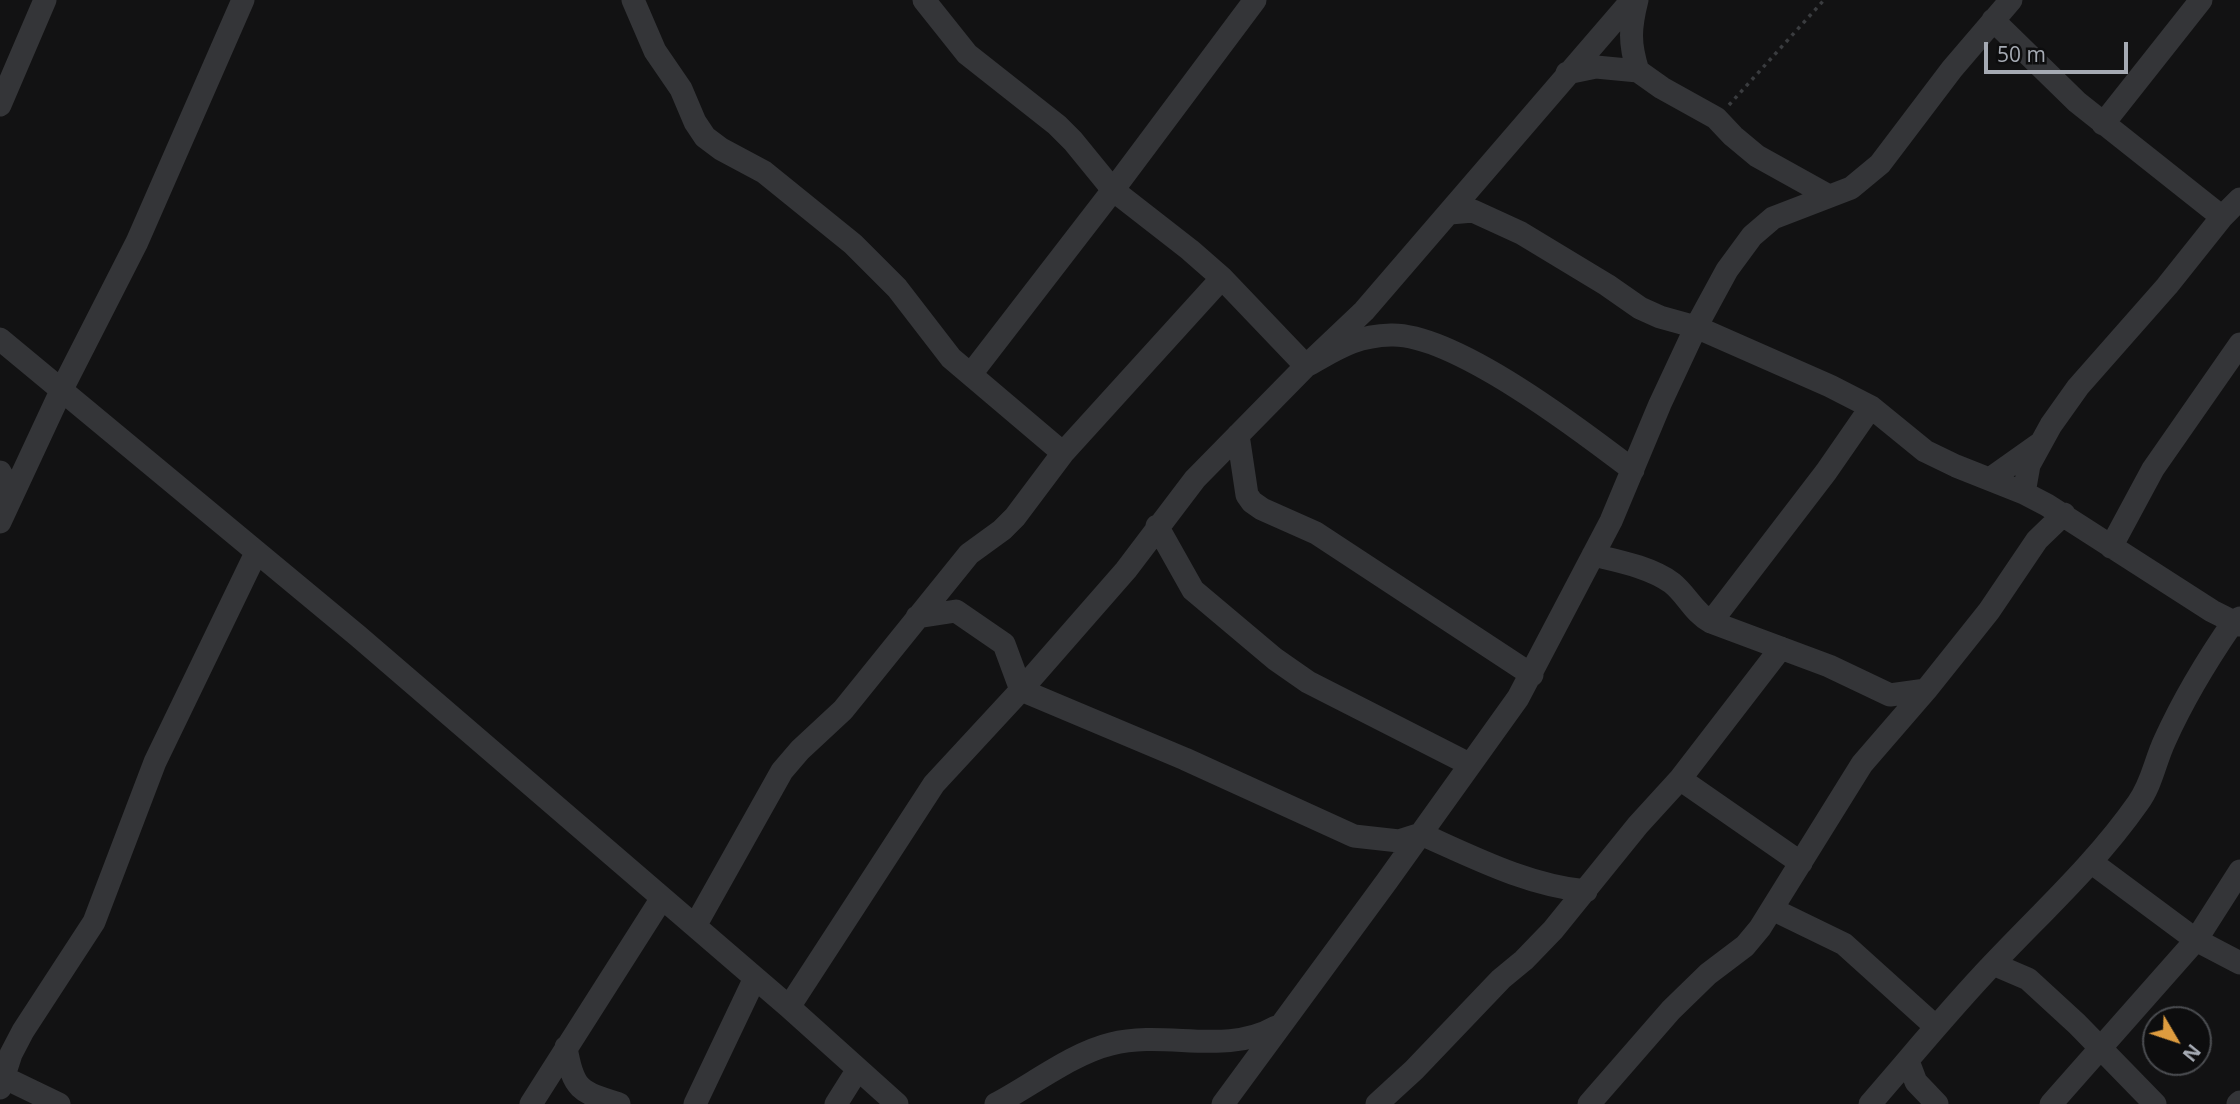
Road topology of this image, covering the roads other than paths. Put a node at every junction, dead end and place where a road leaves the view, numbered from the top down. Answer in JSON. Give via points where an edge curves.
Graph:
{"nodes":[{"id":1,"x":45,"y":0,"type":"edge"},
{"id":2,"x":243,"y":0,"type":"edge"},
{"id":3,"x":634,"y":0,"type":"edge"},
{"id":4,"x":924,"y":0,"type":"edge"},
{"id":5,"x":1255,"y":0,"type":"edge"},
{"id":6,"x":1634,"y":0,"type":"edge"},
{"id":7,"x":2011,"y":0,"type":"edge"},
{"id":8,"x":2201,"y":0,"type":"edge"},
{"id":9,"x":1993,"y":20,"type":"junction"},
{"id":10,"x":1638,"y":72,"type":"junction"},
{"id":11,"x":1567,"y":73,"type":"junction"},
{"id":12,"x":0,"y":105,"type":"edge"},
{"id":13,"x":2102,"y":124,"type":"junction"},
{"id":14,"x":1113,"y":190,"type":"junction"},
{"id":15,"x":1829,"y":196,"type":"junction"},
{"id":16,"x":2240,"y":199,"type":"edge"},
{"id":17,"x":1464,"y":205,"type":"junction"},
{"id":18,"x":2222,"y":217,"type":"junction"},
{"id":19,"x":1222,"y":278,"type":"junction"},
{"id":20,"x":1696,"y":327,"type":"junction"},
{"id":21,"x":0,"y":339,"type":"edge"},
{"id":22,"x":2240,"y":344,"type":"edge"},
{"id":23,"x":1306,"y":366,"type":"junction"},
{"id":24,"x":971,"y":374,"type":"junction"},
{"id":25,"x":61,"y":391,"type":"junction"},
{"id":26,"x":1871,"y":407,"type":"junction"},
{"id":27,"x":1238,"y":435,"type":"junction"},
{"id":28,"x":2041,"y":443,"type":"junction"},
{"id":29,"x":1063,"y":453,"type":"junction"},
{"id":30,"x":1633,"y":470,"type":"junction"},
{"id":31,"x":0,"y":472,"type":"edge"},
{"id":32,"x":1990,"y":480,"type":"junction"},
{"id":33,"x":2024,"y":493,"type":"junction"},
{"id":34,"x":12,"y":494,"type":"junction"},
{"id":35,"x":2064,"y":514,"type":"junction"},
{"id":36,"x":0,"y":522,"type":"edge"},
{"id":37,"x":1157,"y":526,"type":"junction"},
{"id":38,"x":2111,"y":547,"type":"junction"},
{"id":39,"x":257,"y":553,"type":"junction"},
{"id":40,"x":1593,"y":555,"type":"junction"},
{"id":41,"x":917,"y":617,"type":"junction"},
{"id":42,"x":2238,"y":621,"type":"edge"},
{"id":43,"x":1711,"y":622,"type":"junction"},
{"id":44,"x":1781,"y":648,"type":"junction"},
{"id":45,"x":1532,"y":675,"type":"junction"},
{"id":46,"x":1021,"y":690,"type":"junction"},
{"id":47,"x":1926,"y":690,"type":"junction"},
{"id":48,"x":1469,"y":764,"type":"junction"},
{"id":49,"x":1680,"y":779,"type":"junction"},
{"id":50,"x":1421,"y":834,"type":"junction"},
{"id":51,"x":2091,"y":862,"type":"junction"},
{"id":52,"x":1801,"y":863,"type":"junction"},
{"id":53,"x":2240,"y":871,"type":"edge"},
{"id":54,"x":1586,"y":891,"type":"junction"},
{"id":55,"x":662,"y":898,"type":"junction"},
{"id":56,"x":1772,"y":909,"type":"junction"},
{"id":57,"x":695,"y":926,"type":"junction"},
{"id":58,"x":2196,"y":940,"type":"junction"},
{"id":59,"x":2240,"y":963,"type":"edge"},
{"id":60,"x":1993,"y":964,"type":"junction"},
{"id":61,"x":755,"y":978,"type":"junction"},
{"id":62,"x":789,"y":1007,"type":"junction"},
{"id":63,"x":1279,"y":1025,"type":"junction"},
{"id":64,"x":1936,"y":1027,"type":"junction"},
{"id":65,"x":566,"y":1047,"type":"junction"},
{"id":66,"x":2101,"y":1048,"type":"junction"},
{"id":67,"x":1908,"y":1061,"type":"junction"},
{"id":68,"x":858,"y":1069,"type":"junction"},
{"id":69,"x":1,"y":1082,"type":"edge"},
{"id":70,"x":59,"y":1104,"type":"edge"},
{"id":71,"x":531,"y":1104,"type":"edge"},
{"id":72,"x":620,"y":1104,"type":"edge"},
{"id":73,"x":695,"y":1104,"type":"edge"},
{"id":74,"x":836,"y":1104,"type":"edge"},
{"id":75,"x":897,"y":1104,"type":"edge"},
{"id":76,"x":996,"y":1104,"type":"edge"},
{"id":77,"x":1223,"y":1104,"type":"edge"},
{"id":78,"x":1377,"y":1104,"type":"edge"},
{"id":79,"x":1589,"y":1104,"type":"edge"},
{"id":80,"x":1870,"y":1104,"type":"edge"},
{"id":81,"x":1937,"y":1104,"type":"edge"},
{"id":82,"x":2051,"y":1104,"type":"edge"},
{"id":83,"x":2155,"y":1104,"type":"edge"}],
"edges":[{"from":1,"to":12,"type":"street"},
{"from":2,"to":25,"type":"street","via":[[137,242]]},
{"from":3,"to":24,"type":"street","via":[[655,51],[705,137],[764,172],[853,244],[897,288],[951,358]]},
{"from":4,"to":14,"type":"street","via":[[967,54],[1057,125]]},
{"from":5,"to":14,"type":"street"},
{"from":6,"to":10,"type":"street","via":[[1630,38]]},
{"from":6,"to":11,"type":"street"},
{"from":7,"to":9,"type":"street"},
{"from":8,"to":13,"type":"street"},
{"from":9,"to":13,"type":"street"},
{"from":9,"to":15,"type":"street","via":[[1880,164],[1851,188]]},
{"from":10,"to":11,"type":"street","via":[[1596,67]]},
{"from":10,"to":15,"type":"street","via":[[1716,118],[1758,156]]},
{"from":11,"to":17,"type":"street"},
{"from":13,"to":18,"type":"street"},
{"from":14,"to":19,"type":"street"},
{"from":14,"to":24,"type":"street"},
{"from":15,"to":20,"type":"street","via":[[1773,218],[1752,236]]},
{"from":16,"to":18,"type":"street"},
{"from":17,"to":20,"type":"street","via":[[1541,243],[1640,308]]},
{"from":17,"to":23,"type":"street"},
{"from":18,"to":28,"type":"street","via":[[2078,387]]},
{"from":19,"to":23,"type":"street"},
{"from":19,"to":29,"type":"street"},
{"from":20,"to":26,"type":"street"},
{"from":20,"to":30,"type":"street"},
{"from":21,"to":25,"type":"street"},
{"from":22,"to":38,"type":"street","via":[[2154,469]]},
{"from":23,"to":27,"type":"street"},
{"from":23,"to":30,"type":"street","via":[[1354,339],[1393,335],[1422,340],[1468,359],[1571,421]]},
{"from":24,"to":29,"type":"street"},
{"from":25,"to":34,"type":"street"},
{"from":25,"to":39,"type":"street"},
{"from":26,"to":32,"type":"street","via":[[1925,451]]},
{"from":26,"to":43,"type":"street"},
{"from":27,"to":37,"type":"street"},
{"from":27,"to":45,"type":"street","via":[[1252,502],[1316,533]]},
{"from":28,"to":32,"type":"street"},
{"from":28,"to":33,"type":"street","via":[[2029,465]]},
{"from":29,"to":41,"type":"street","via":[[1015,517],[969,554]]},
{"from":30,"to":40,"type":"street"},
{"from":31,"to":34,"type":"street"},
{"from":32,"to":33,"type":"street"},
{"from":33,"to":35,"type":"street"},
{"from":34,"to":36,"type":"street"},
{"from":35,"to":38,"type":"street"},
{"from":35,"to":47,"type":"street","via":[[2036,540],[1990,611]]},
{"from":37,"to":46,"type":"street","via":[[1126,570]]},
{"from":37,"to":48,"type":"street","via":[[1193,590],[1275,659],[1308,682]]},
{"from":38,"to":42,"type":"street","via":[[2212,611]]},
{"from":39,"to":55,"type":"street"},
{"from":39,"to":69,"type":"street","via":[[155,762],[94,922],[23,1031]]},
{"from":40,"to":43,"type":"street","via":[[1674,584]]},
{"from":40,"to":45,"type":"street"},
{"from":41,"to":46,"type":"street","via":[[956,611],[986,631],[1004,644]]},
{"from":41,"to":57,"type":"street","via":[[842,710],[782,771]]},
{"from":42,"to":51,"type":"street","via":[[2204,663],[2184,698],[2139,802]]},
{"from":43,"to":44,"type":"street"},
{"from":44,"to":47,"type":"street","via":[[1891,695]]},
{"from":44,"to":49,"type":"street"},
{"from":45,"to":48,"type":"street"},
{"from":46,"to":50,"type":"street","via":[[1354,836],[1399,841]]},
{"from":46,"to":62,"type":"street","via":[[934,784]]},
{"from":47,"to":52,"type":"street","via":[[1862,764]]},
{"from":48,"to":50,"type":"street"},
{"from":49,"to":52,"type":"street"},
{"from":49,"to":54,"type":"street"},
{"from":50,"to":54,"type":"street","via":[[1516,875]]},
{"from":50,"to":63,"type":"street"},
{"from":51,"to":58,"type":"street"},
{"from":51,"to":60,"type":"street"},
{"from":52,"to":56,"type":"street"},
{"from":53,"to":58,"type":"street"},
{"from":54,"to":78,"type":"street","via":[[1524,960]]},
{"from":55,"to":57,"type":"street"},
{"from":55,"to":65,"type":"street"},
{"from":56,"to":64,"type":"street","via":[[1844,944]]},
{"from":56,"to":79,"type":"street","via":[[1745,946],[1671,1010]]},
{"from":57,"to":61,"type":"street"},
{"from":58,"to":59,"type":"street"},
{"from":58,"to":66,"type":"street"},
{"from":60,"to":64,"type":"street"},
{"from":60,"to":66,"type":"street","via":[[2028,979]]},
{"from":61,"to":62,"type":"street"},
{"from":61,"to":73,"type":"street"},
{"from":62,"to":68,"type":"street"},
{"from":63,"to":76,"type":"street","via":[[1241,1040],[1110,1044]]},
{"from":63,"to":77,"type":"street"},
{"from":64,"to":67,"type":"street"},
{"from":65,"to":71,"type":"street"},
{"from":65,"to":72,"type":"street","via":[[573,1080],[591,1094]]},
{"from":66,"to":82,"type":"street"},
{"from":66,"to":83,"type":"street"},
{"from":67,"to":80,"type":"street"},
{"from":67,"to":81,"type":"street","via":[[1916,1082]]},
{"from":68,"to":74,"type":"street"},
{"from":68,"to":75,"type":"street"},
{"from":69,"to":70,"type":"street"}]}
